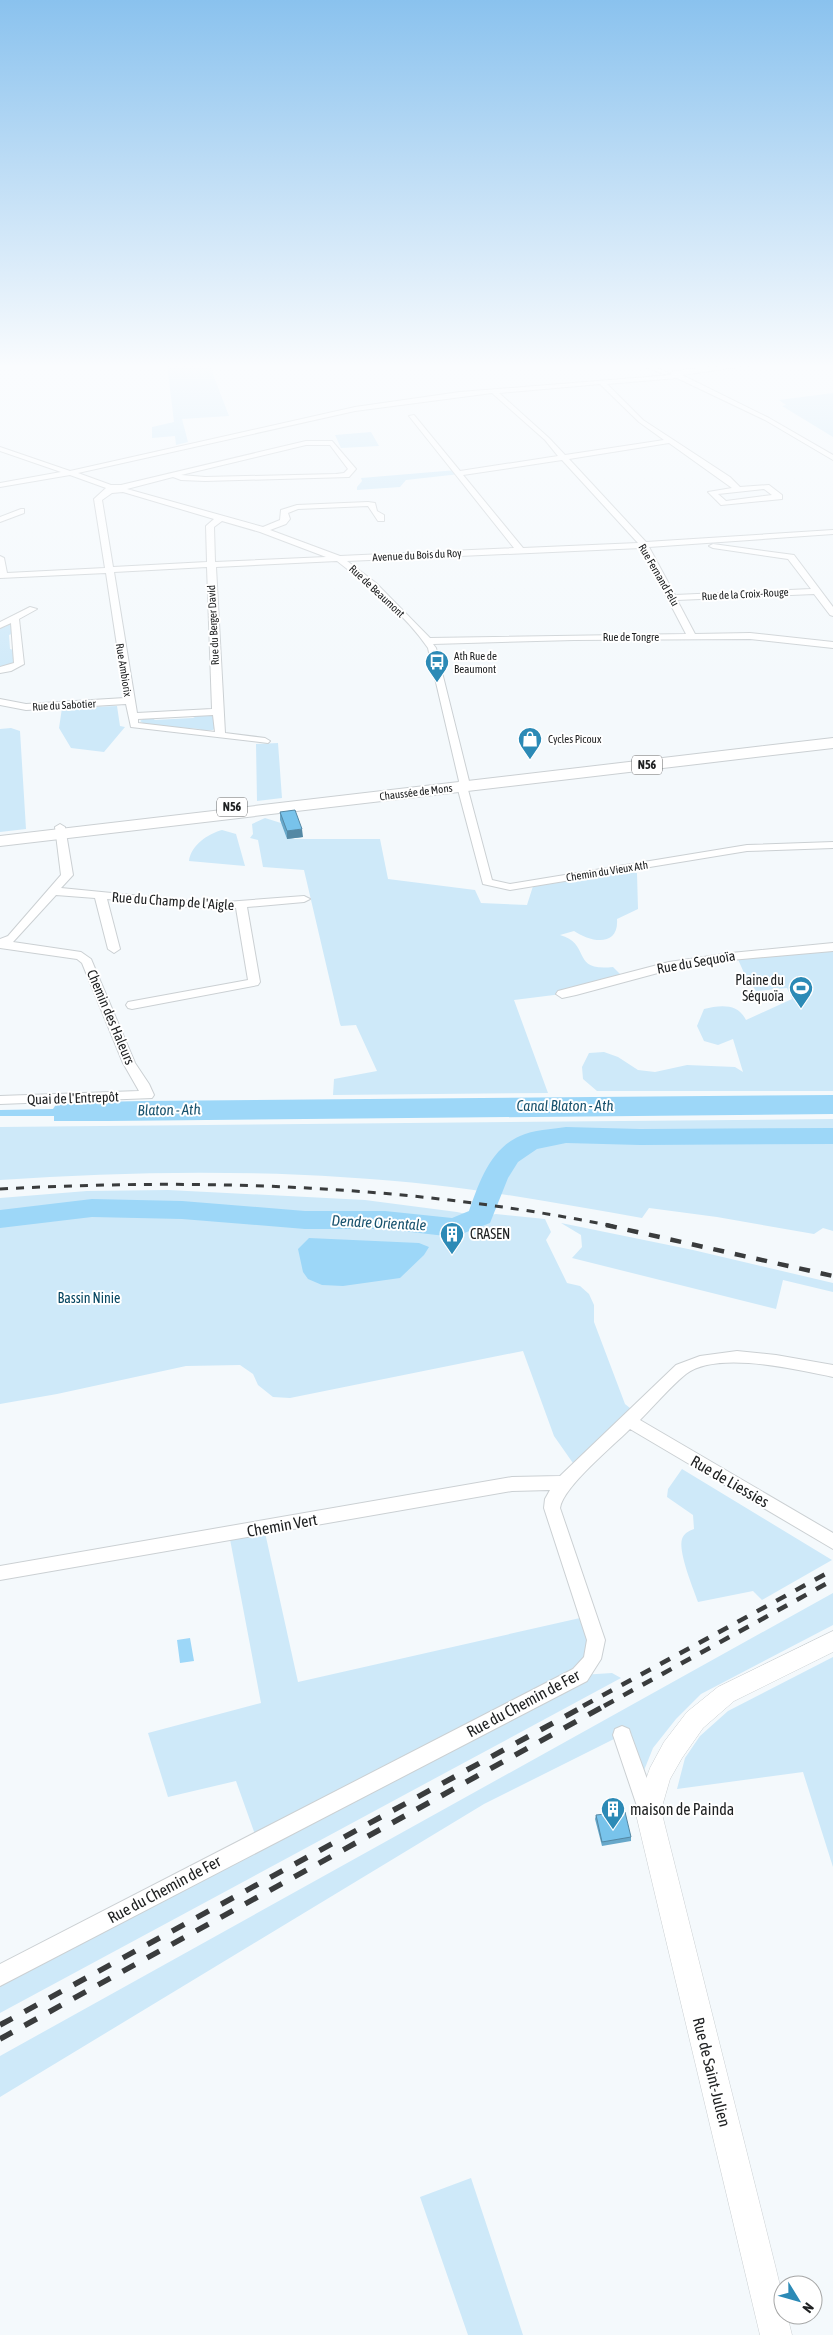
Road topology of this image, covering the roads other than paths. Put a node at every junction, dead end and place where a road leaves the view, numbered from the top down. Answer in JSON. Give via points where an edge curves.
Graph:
{"nodes":[{"id":1,"x":70,"y":473,"type":"joint"},
{"id":2,"x":183,"y":473,"type":"edge"},
{"id":3,"x":349,"y":473,"type":"edge"},
{"id":4,"x":459,"y":473,"type":"edge"},
{"id":5,"x":578,"y":473,"type":"edge"},
{"id":6,"x":718,"y":473,"type":"edge"},
{"id":7,"x":175,"y":475,"type":"junction"},
{"id":8,"x":0,"y":485,"type":"edge"},
{"id":9,"x":123,"y":488,"type":"junction"},
{"id":10,"x":111,"y":489,"type":"junction"},
{"id":11,"x":738,"y":490,"type":"junction"},
{"id":12,"x":358,"y":493,"type":"dead end"},
{"id":13,"x":360,"y":504,"type":"junction"},
{"id":14,"x":21,"y":511,"type":"dead end"},
{"id":15,"x":220,"y":518,"type":"junction"},
{"id":16,"x":381,"y":519,"type":"dead end"},
{"id":17,"x":0,"y":520,"type":"edge"},
{"id":18,"x":263,"y":530,"type":"junction"},
{"id":19,"x":833,"y":532,"type":"edge"},
{"id":20,"x":744,"y":537,"type":"junction"},
{"id":21,"x":685,"y":542,"type":"junction"},
{"id":22,"x":644,"y":545,"type":"junction"},
{"id":23,"x":520,"y":550,"type":"junction"},
{"id":24,"x":749,"y":550,"type":"junction"},
{"id":25,"x":340,"y":559,"type":"junction"},
{"id":26,"x":0,"y":560,"type":"edge"},
{"id":27,"x":210,"y":564,"type":"junction"},
{"id":28,"x":109,"y":570,"type":"junction"},
{"id":29,"x":2,"y":576,"type":"edge"},
{"id":30,"x":817,"y":591,"type":"junction"},
{"id":31,"x":673,"y":598,"type":"junction"},
{"id":32,"x":33,"y":609,"type":"dead end"},
{"id":33,"x":833,"y":613,"type":"edge"},
{"id":34,"x":15,"y":618,"type":"junction"},
{"id":35,"x":0,"y":626,"type":"edge"},
{"id":36,"x":692,"y":636,"type":"junction"},
{"id":37,"x":428,"y":641,"type":"junction"},
{"id":38,"x":833,"y":645,"type":"edge"},
{"id":39,"x":0,"y":670,"type":"edge"},
{"id":40,"x":129,"y":701,"type":"junction"},
{"id":41,"x":0,"y":702,"type":"edge"},
{"id":42,"x":217,"y":712,"type":"junction"},
{"id":43,"x":132,"y":716,"type":"junction"},
{"id":44,"x":220,"y":736,"type":"junction"},
{"id":45,"x":833,"y":738,"type":"edge"},
{"id":46,"x":265,"y":741,"type":"dead end"},
{"id":47,"x":833,"y":743,"type":"edge"},
{"id":48,"x":463,"y":783,"type":"junction"},
{"id":49,"x":61,"y":831,"type":"junction"},
{"id":50,"x":0,"y":834,"type":"edge"},
{"id":51,"x":0,"y":841,"type":"edge"},
{"id":52,"x":833,"y":845,"type":"edge"},
{"id":53,"x":53,"y":891,"type":"junction"},
{"id":54,"x":100,"y":896,"type":"junction"},
{"id":55,"x":304,"y":899,"type":"dead end"},
{"id":56,"x":241,"y":904,"type":"junction"},
{"id":57,"x":2,"y":943,"type":"edge"},
{"id":58,"x":833,"y":947,"type":"edge"},
{"id":59,"x":114,"y":949,"type":"dead end"},
{"id":60,"x":562,"y":994,"type":"dead end"},
{"id":61,"x":132,"y":1005,"type":"dead end"},
{"id":62,"x":147,"y":1095,"type":"joint"},
{"id":63,"x":0,"y":1100,"type":"edge"},
{"id":64,"x":833,"y":1371,"type":"edge"},
{"id":65,"x":627,"y":1420,"type":"junction"},
{"id":66,"x":564,"y":1483,"type":"junction"},
{"id":67,"x":833,"y":1542,"type":"edge"},
{"id":68,"x":0,"y":1573,"type":"edge"},
{"id":69,"x":833,"y":1641,"type":"edge"},
{"id":70,"x":622,"y":1735,"type":"dead end"},
{"id":71,"x":648,"y":1810,"type":"junction"},
{"id":72,"x":0,"y":1975,"type":"edge"},
{"id":73,"x":776,"y":2335,"type":"edge"}],
"edges":[{"from":1,"to":8,"type":"street"},
{"from":1,"to":10,"type":"street","name":"Rue de Beaumont"},
{"from":2,"to":7,"type":"street"},
{"from":3,"to":7,"type":"street","via":[[205,479]]},
{"from":4,"to":23,"type":"street"},
{"from":5,"to":22,"type":"street","name":"Rue Fernand Felu"},
{"from":6,"to":11,"type":"street"},
{"from":7,"to":9,"type":"street"},
{"from":9,"to":10,"type":"street","name":"Rue de Beaumont"},
{"from":9,"to":15,"type":"street","name":"Rue de Beaumont"},
{"from":10,"to":28,"type":"street","name":"Rue Ambiorix","via":[[98,499]]},
{"from":11,"to":11,"type":"street","via":[[712,492],[724,503],[779,497],[766,487]]},
{"from":12,"to":13,"type":"street"},
{"from":13,"to":16,"type":"street","via":[[372,505]]},
{"from":13,"to":18,"type":"street","via":[[292,508],[284,512],[284,522]]},
{"from":14,"to":17,"type":"street"},
{"from":15,"to":18,"type":"street","name":"Rue de Beaumont"},
{"from":15,"to":27,"type":"street","name":"Rue du Berger David","via":[[210,526]]},
{"from":18,"to":25,"type":"street","name":"Rue de Beaumont"},
{"from":19,"to":20,"type":"street","name":"Avenue du Bois du Roy"},
{"from":20,"to":21,"type":"street","name":"Avenue du Bois du Roy"},
{"from":20,"to":24,"type":"street"},
{"from":21,"to":22,"type":"street","name":"Avenue du Bois du Roy"},
{"from":21,"to":24,"type":"street"},
{"from":22,"to":23,"type":"street","name":"Avenue du Bois du Roy"},
{"from":22,"to":31,"type":"street","name":"Rue Fernand Felu"},
{"from":23,"to":25,"type":"street","name":"Avenue du Bois du Roy"},
{"from":24,"to":30,"type":"street","via":[[791,557]]},
{"from":25,"to":27,"type":"street","name":"Avenue du Bois du Roy"},
{"from":25,"to":37,"type":"street","name":"Rue de Beaumont","via":[[373,585]]},
{"from":26,"to":29,"type":"street"},
{"from":27,"to":28,"type":"street","name":"Avenue du Bois du Roy"},
{"from":27,"to":42,"type":"street","name":"Rue du Berger David"},
{"from":28,"to":29,"type":"street","name":"Avenue du Bois du Roy"},
{"from":28,"to":40,"type":"street","name":"Rue Ambiorix"},
{"from":30,"to":31,"type":"street","name":"Rue de la Croix-Rouge"},
{"from":30,"to":33,"type":"street"},
{"from":31,"to":36,"type":"street","name":"Rue Fernand Felu"},
{"from":32,"to":34,"type":"street"},
{"from":34,"to":35,"type":"street"},
{"from":34,"to":39,"type":"street","via":[[19,664]]},
{"from":36,"to":37,"type":"street","name":"Rue de Tongre"},
{"from":36,"to":38,"type":"street","name":"Rue de Tongre","via":[[764,637]]},
{"from":37,"to":48,"type":"street","name":"Rue de Beaumont"},
{"from":40,"to":41,"type":"street","name":"Rue du Sabotier","via":[[26,706]]},
{"from":40,"to":43,"type":"street","name":"Rue Ambiorix"},
{"from":42,"to":43,"type":"street"},
{"from":42,"to":44,"type":"street","name":"Rue du Berger David"},
{"from":43,"to":44,"type":"street","name":"Rue Ambiorix","via":[[134,725]]},
{"from":44,"to":46,"type":"street","name":"Rue Ambiorix"},
{"from":45,"to":48,"type":"main road","name":"Chaussée de Mons","number":"N56"},
{"from":47,"to":48,"type":"main road","name":"Chaussée de Mons","number":"N56"},
{"from":48,"to":49,"type":"main road","name":"Chaussée de Mons","number":"N56"},
{"from":48,"to":52,"type":"street","name":"Chemin du Vieux Ath","via":[[485,878],[487,882],[500,886],[520,886],[747,848]]},
{"from":49,"to":50,"type":"main road","name":"Chaussée de Mons","number":"N56"},
{"from":49,"to":51,"type":"main road","name":"Chaussée de Mons","number":"N56"},
{"from":49,"to":53,"type":"street","via":[[67,875]]},
{"from":53,"to":54,"type":"street","name":"Rue du Champ de l'Aigle"},
{"from":53,"to":57,"type":"street","via":[[12,938]]},
{"from":54,"to":56,"type":"street","name":"Rue du Champ de l'Aigle","via":[[213,906]]},
{"from":54,"to":59,"type":"street"},
{"from":55,"to":56,"type":"street"},
{"from":56,"to":61,"type":"street","name":"Rue du Champ de l'Aigle","via":[[254,982]]},
{"from":57,"to":62,"type":"street","name":"Chemin des Haleurs","via":[[81,956],[87,962],[125,1053]]},
{"from":58,"to":60,"type":"street","name":"Rue du Sequoïa","via":[[742,954],[668,966]]},
{"from":62,"to":63,"type":"street","name":"Quai de l'Entrepôt"},
{"from":64,"to":65,"type":"street","name":"Rue du Chemin de Fer","via":[[736,1356],[700,1361],[682,1369]]},
{"from":65,"to":66,"type":"street","name":"Rue du Chemin de Fer"},
{"from":65,"to":67,"type":"street","name":"Rue de Liessies"},
{"from":66,"to":68,"type":"street","name":"Chemin Vert","via":[[512,1484]]},
{"from":66,"to":72,"type":"street","name":"Rue du Chemin de Fer","via":[[553,1499],[552,1508],[596,1640],[595,1654],[580,1675]]},
{"from":69,"to":71,"type":"street","via":[[726,1694],[695,1720],[659,1776]]},
{"from":70,"to":71,"type":"street","name":"Rue de Saint-Julien"},
{"from":71,"to":73,"type":"street","name":"Rue de Saint-Julien"}]}
